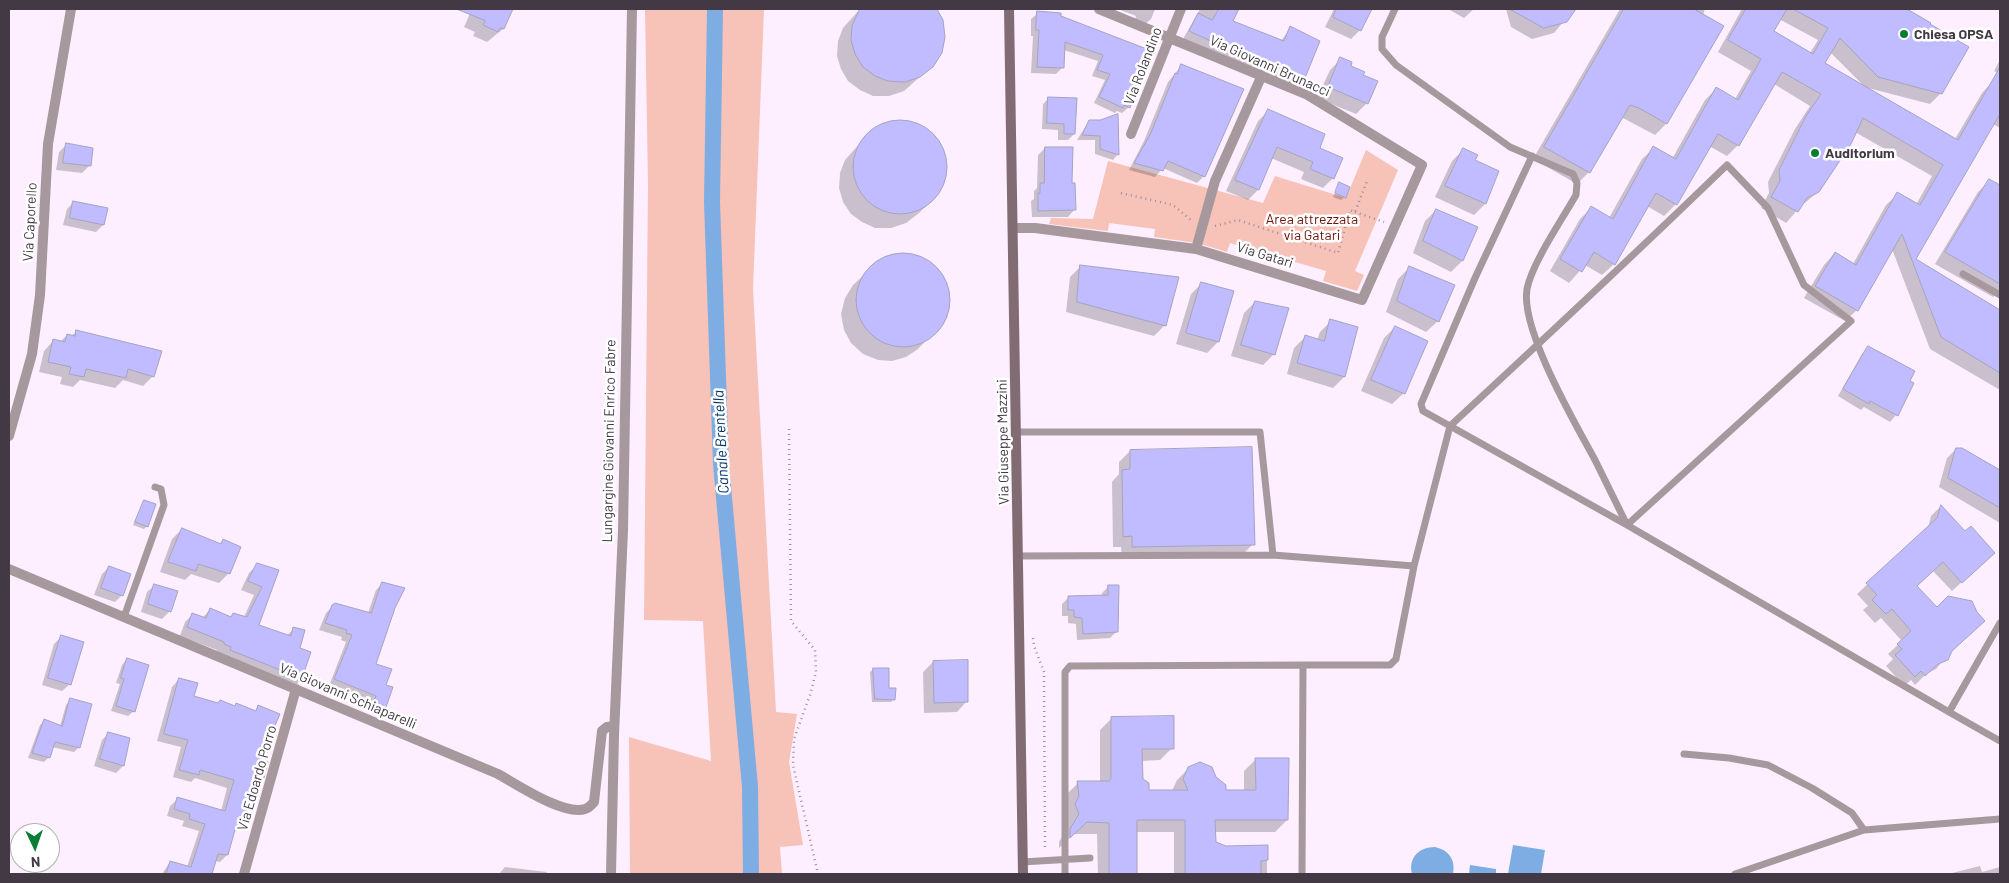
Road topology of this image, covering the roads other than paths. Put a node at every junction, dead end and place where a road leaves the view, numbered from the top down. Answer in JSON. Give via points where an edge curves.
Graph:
{"nodes":[{"id":1,"x":71,"y":9,"type":"edge"},
{"id":2,"x":632,"y":9,"type":"edge"},
{"id":3,"x":1009,"y":9,"type":"edge"},
{"id":4,"x":1099,"y":9,"type":"edge"},
{"id":5,"x":1180,"y":9,"type":"edge"},
{"id":6,"x":1395,"y":9,"type":"edge"},
{"id":7,"x":1169,"y":36,"type":"junction"},
{"id":8,"x":1262,"y":76,"type":"junction"},
{"id":9,"x":1131,"y":134,"type":"dead end"},
{"id":10,"x":1532,"y":156,"type":"junction"},
{"id":11,"x":1422,"y":165,"type":"joint"},
{"id":12,"x":1013,"y":228,"type":"junction"},
{"id":13,"x":1196,"y":249,"type":"junction"},
{"id":14,"x":1963,"y":274,"type":"dead end"},
{"id":15,"x":2000,"y":295,"type":"edge"},
{"id":16,"x":1539,"y":344,"type":"junction"},
{"id":17,"x":1450,"y":426,"type":"junction"},
{"id":18,"x":1016,"y":432,"type":"junction"},
{"id":19,"x":9,"y":436,"type":"edge"},
{"id":20,"x":154,"y":487,"type":"dead end"},
{"id":21,"x":1627,"y":525,"type":"junction"},
{"id":22,"x":1273,"y":555,"type":"junction"},
{"id":23,"x":1018,"y":556,"type":"junction"},
{"id":24,"x":1414,"y":566,"type":"junction"},
{"id":25,"x":9,"y":569,"type":"edge"},
{"id":26,"x":124,"y":617,"type":"junction"},
{"id":27,"x":2000,"y":624,"type":"edge"},
{"id":28,"x":1303,"y":666,"type":"junction"},
{"id":29,"x":296,"y":689,"type":"junction"},
{"id":30,"x":1949,"y":712,"type":"junction"},
{"id":31,"x":614,"y":726,"type":"junction"},
{"id":32,"x":2000,"y":741,"type":"edge"},
{"id":33,"x":1684,"y":754,"type":"dead end"},
{"id":34,"x":2000,"y":820,"type":"edge"},
{"id":35,"x":1864,"y":830,"type":"junction"},
{"id":36,"x":1090,"y":858,"type":"dead end"},
{"id":37,"x":1064,"y":861,"type":"junction"},
{"id":38,"x":1022,"y":862,"type":"junction"},
{"id":39,"x":244,"y":874,"type":"edge"},
{"id":40,"x":611,"y":874,"type":"edge"},
{"id":41,"x":1022,"y":874,"type":"edge"},
{"id":42,"x":1065,"y":874,"type":"edge"},
{"id":43,"x":1302,"y":874,"type":"edge"},
{"id":44,"x":1735,"y":874,"type":"edge"}],
"edges":[{"from":1,"to":19,"type":"street","name":"Via Caporello","via":[[48,144],[40,295],[32,354]]},
{"from":2,"to":31,"type":"street","name":"Lungargine Giovanni Enrico Fabre","via":[[622,530]]},
{"from":3,"to":12,"type":"main road","name":"Via Giuseppe Mazzini"},
{"from":4,"to":7,"type":"street","name":"Via Giovanni Brunacci"},
{"from":5,"to":7,"type":"street","name":"Via Rolandino"},
{"from":6,"to":10,"type":"lane","via":[[1382,37],[1382,50],[1396,65],[1510,147]]},
{"from":7,"to":8,"type":"street","name":"Via Giovanni Brunacci"},
{"from":7,"to":9,"type":"street","name":"Via Rolandino"},
{"from":8,"to":11,"type":"street","name":"Via Giovanni Brunacci","via":[[1306,94]]},
{"from":8,"to":13,"type":"street","via":[[1215,181]]},
{"from":10,"to":16,"type":"lane","via":[[1573,174],[1577,183],[1576,195],[1541,255],[1527,289],[1529,317]]},
{"from":10,"to":17,"type":"lane","via":[[1421,404],[1423,411]]},
{"from":11,"to":13,"type":"street","name":"Via Gatari","via":[[1362,300]]},
{"from":12,"to":13,"type":"street","name":"Via Gatari","via":[[1035,228]]},
{"from":12,"to":18,"type":"main road","name":"Via Giuseppe Mazzini"},
{"from":14,"to":15,"type":"lane"},
{"from":16,"to":17,"type":"lane"},
{"from":16,"to":21,"type":"lane","via":[[1554,382]]},
{"from":16,"to":21,"type":"lane","via":[[1726,165],[1768,208],[1804,285],[1851,321]]},
{"from":17,"to":21,"type":"lane"},
{"from":17,"to":24,"type":"lane"},
{"from":18,"to":22,"type":"lane","via":[[1260,432]]},
{"from":18,"to":23,"type":"main road","name":"Via Giuseppe Mazzini"},
{"from":20,"to":26,"type":"lane","via":[[161,489],[164,505]]},
{"from":21,"to":30,"type":"lane"},
{"from":22,"to":23,"type":"lane"},
{"from":22,"to":24,"type":"lane"},
{"from":23,"to":38,"type":"main road","name":"Via Giuseppe Mazzini"},
{"from":24,"to":28,"type":"lane","via":[[1396,659],[1390,665]]},
{"from":25,"to":26,"type":"street","name":"Via Giovanni Schiaparelli"},
{"from":26,"to":29,"type":"street","name":"Via Giovanni Schiaparelli"},
{"from":27,"to":30,"type":"lane"},
{"from":28,"to":37,"type":"lane","via":[[1070,666],[1065,672]]},
{"from":28,"to":43,"type":"lane"},
{"from":29,"to":31,"type":"street","name":"Via Giovanni Schiaparelli","via":[[498,774],[562,808],[588,809],[594,802],[602,731]]},
{"from":29,"to":39,"type":"street","name":"Via Edoardo Porro"},
{"from":30,"to":32,"type":"lane"},
{"from":31,"to":40,"type":"street","name":"Lungargine Giovanni Enrico Fabre"},
{"from":33,"to":35,"type":"lane","via":[[1768,765],[1852,813]]},
{"from":34,"to":35,"type":"lane"},
{"from":35,"to":44,"type":"lane"},
{"from":36,"to":37,"type":"lane"},
{"from":37,"to":38,"type":"lane"},
{"from":37,"to":42,"type":"lane"},
{"from":38,"to":41,"type":"main road","name":"Via Giuseppe Mazzini"}]}
